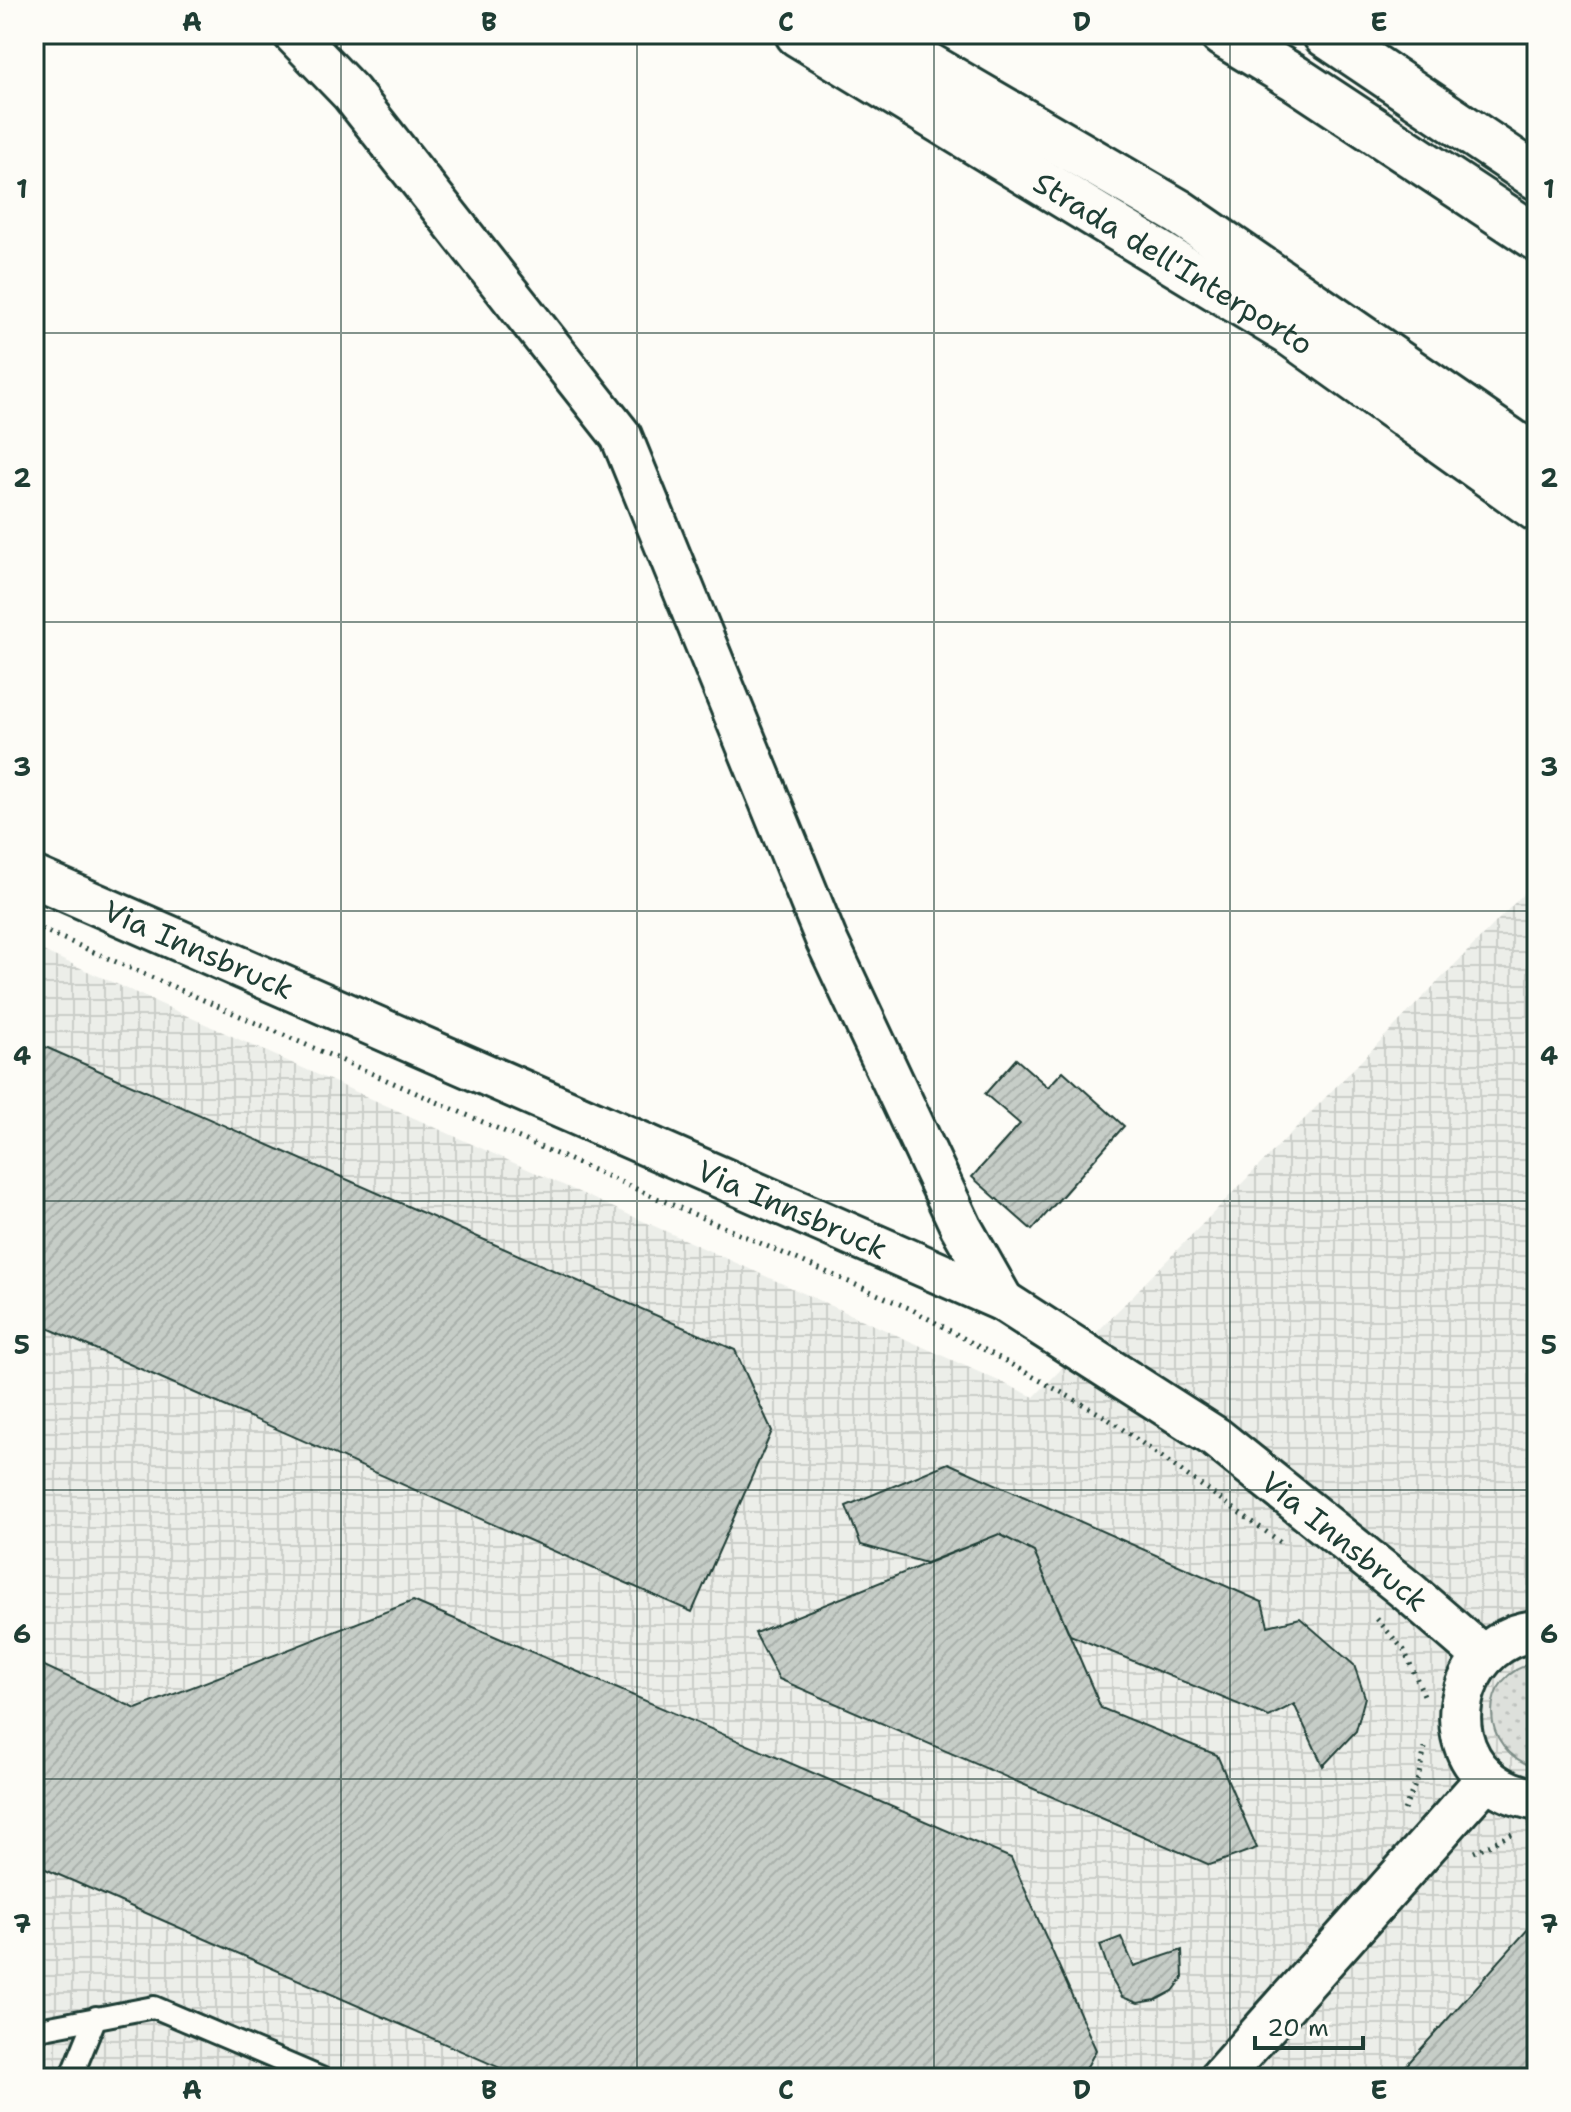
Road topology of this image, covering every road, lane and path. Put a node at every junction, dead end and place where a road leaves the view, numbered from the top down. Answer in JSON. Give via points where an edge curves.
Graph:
{"nodes":[{"id":1,"x":294,"y":34,"type":"edge"},
{"id":2,"x":798,"y":34,"type":"edge"},
{"id":3,"x":874,"y":34,"type":"edge"},
{"id":4,"x":1222,"y":34,"type":"edge"},
{"id":5,"x":1325,"y":34,"type":"edge"},
{"id":6,"x":1537,"y":177,"type":"edge"},
{"id":7,"x":1537,"y":238,"type":"edge"},
{"id":8,"x":1537,"y":459,"type":"edge"},
{"id":9,"x":1537,"y":509,"type":"edge"},
{"id":10,"x":34,"y":877,"type":"edge"},
{"id":11,"x":34,"y":926,"type":"edge"},
{"id":12,"x":1003,"y":1301,"type":"junction"},
{"id":13,"x":1284,"y":1545,"type":"dead end"},
{"id":14,"x":1370,"y":1613,"type":"dead end"},
{"id":15,"x":1537,"y":1631,"type":"edge"},
{"id":16,"x":1483,"y":1656,"type":"junction"},
{"id":17,"x":1427,"y":1710,"type":"dead end"},
{"id":18,"x":1426,"y":1738,"type":"dead end"},
{"id":19,"x":1487,"y":1778,"type":"junction"},
{"id":20,"x":1537,"y":1800,"type":"edge"},
{"id":21,"x":1401,"y":1815,"type":"dead end"},
{"id":22,"x":1515,"y":1833,"type":"dead end"},
{"id":23,"x":1466,"y":1856,"type":"dead end"},
{"id":24,"x":96,"y":2017,"type":"junction"},
{"id":25,"x":34,"y":2030,"type":"edge"},
{"id":26,"x":71,"y":2078,"type":"edge"},
{"id":27,"x":321,"y":2078,"type":"edge"},
{"id":28,"x":1220,"y":2078,"type":"edge"}],
"edges":[{"from":1,"to":12,"type":"street","via":[[351,93],[621,436],[826,939],[961,1227]]},
{"from":2,"to":9,"type":"highway","name":"Strada dell'Interporto","via":[[1290,333]]},
{"from":3,"to":8,"type":"highway","name":"Strada dell'Interporto","via":[[1179,212]]},
{"from":4,"to":7,"type":"highway"},
{"from":5,"to":6,"type":"highway"},
{"from":10,"to":12,"type":"street","name":"Via Innsbruck"},
{"from":11,"to":13,"type":"path","via":[[911,1309],[1104,1416]]},
{"from":12,"to":16,"type":"street","name":"Via Innsbruck","via":[[1215,1437]]},
{"from":14,"to":17,"type":"path","via":[[1404,1650]]},
{"from":15,"to":16,"type":"street","via":[[1503,1641]]},
{"from":16,"to":19,"type":"street","via":[[1468,1678],[1460,1704],[1460,1732],[1469,1757]]},
{"from":18,"to":21,"type":"path","via":[[1418,1778]]},
{"from":19,"to":20,"type":"street","via":[[1509,1793]]},
{"from":19,"to":28,"type":"street"},
{"from":22,"to":23,"type":"path"},
{"from":24,"to":25,"type":"lane"},
{"from":24,"to":26,"type":"lane"},
{"from":24,"to":27,"type":"lane","via":[[154,2007]]}]}
